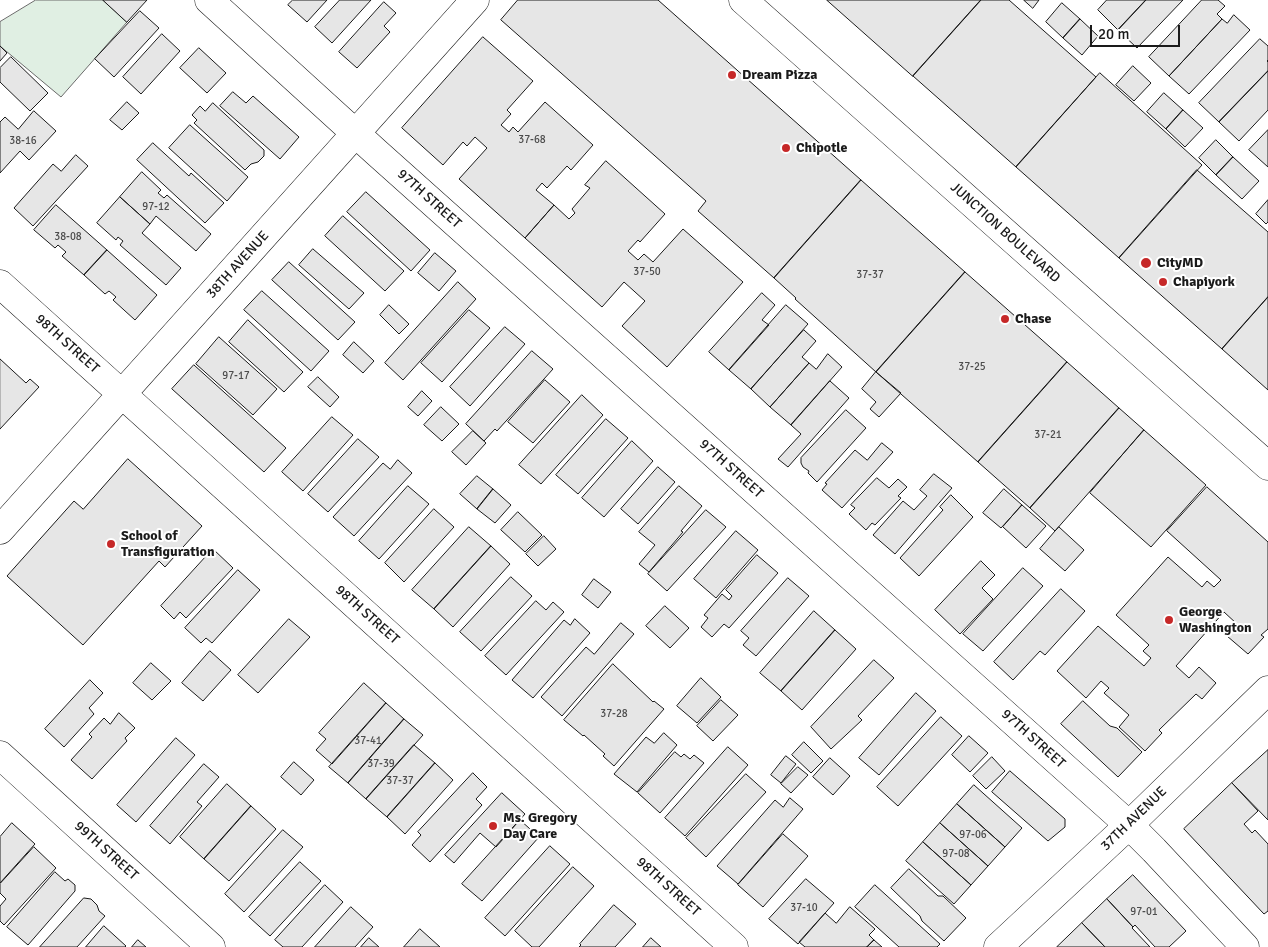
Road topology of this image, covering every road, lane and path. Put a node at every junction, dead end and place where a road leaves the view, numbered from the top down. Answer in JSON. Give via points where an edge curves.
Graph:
{"nodes":[{"id":1,"x":209,"y":0,"type":"edge"},
{"id":2,"x":475,"y":0,"type":"edge"},
{"id":3,"x":743,"y":0,"type":"edge"},
{"id":4,"x":356,"y":134,"type":"junction"},
{"id":5,"x":0,"y":284,"type":"edge"},
{"id":6,"x":122,"y":394,"type":"junction"},
{"id":7,"x":1268,"y":466,"type":"edge"},
{"id":8,"x":0,"y":530,"type":"edge"},
{"id":9,"x":1268,"y":690,"type":"edge"},
{"id":10,"x":0,"y":755,"type":"edge"},
{"id":11,"x":1129,"y":825,"type":"junction"},
{"id":12,"x":212,"y":947,"type":"edge"},
{"id":13,"x":734,"y":947,"type":"edge"},
{"id":14,"x":998,"y":947,"type":"edge"},
{"id":15,"x":1245,"y":947,"type":"edge"}],
"edges":[{"from":1,"to":4,"type":"street","name":"97TH STREET"},
{"from":2,"to":4,"type":"street","name":"38TH AVENUE"},
{"from":3,"to":7,"type":"street","name":"JUNCTION BOULEVARD"},
{"from":4,"to":6,"type":"street","name":"38TH AVENUE"},
{"from":4,"to":11,"type":"street","name":"97TH STREET"},
{"from":5,"to":6,"type":"street","name":"98TH STREET"},
{"from":6,"to":8,"type":"street","name":"38TH AVENUE"},
{"from":6,"to":13,"type":"street","name":"98TH STREET"},
{"from":9,"to":11,"type":"street","name":"37TH AVENUE"},
{"from":10,"to":12,"type":"street","name":"99TH STREET"},
{"from":11,"to":14,"type":"street","name":"37TH AVENUE"},
{"from":11,"to":15,"type":"street","name":"97TH STREET"}]}
